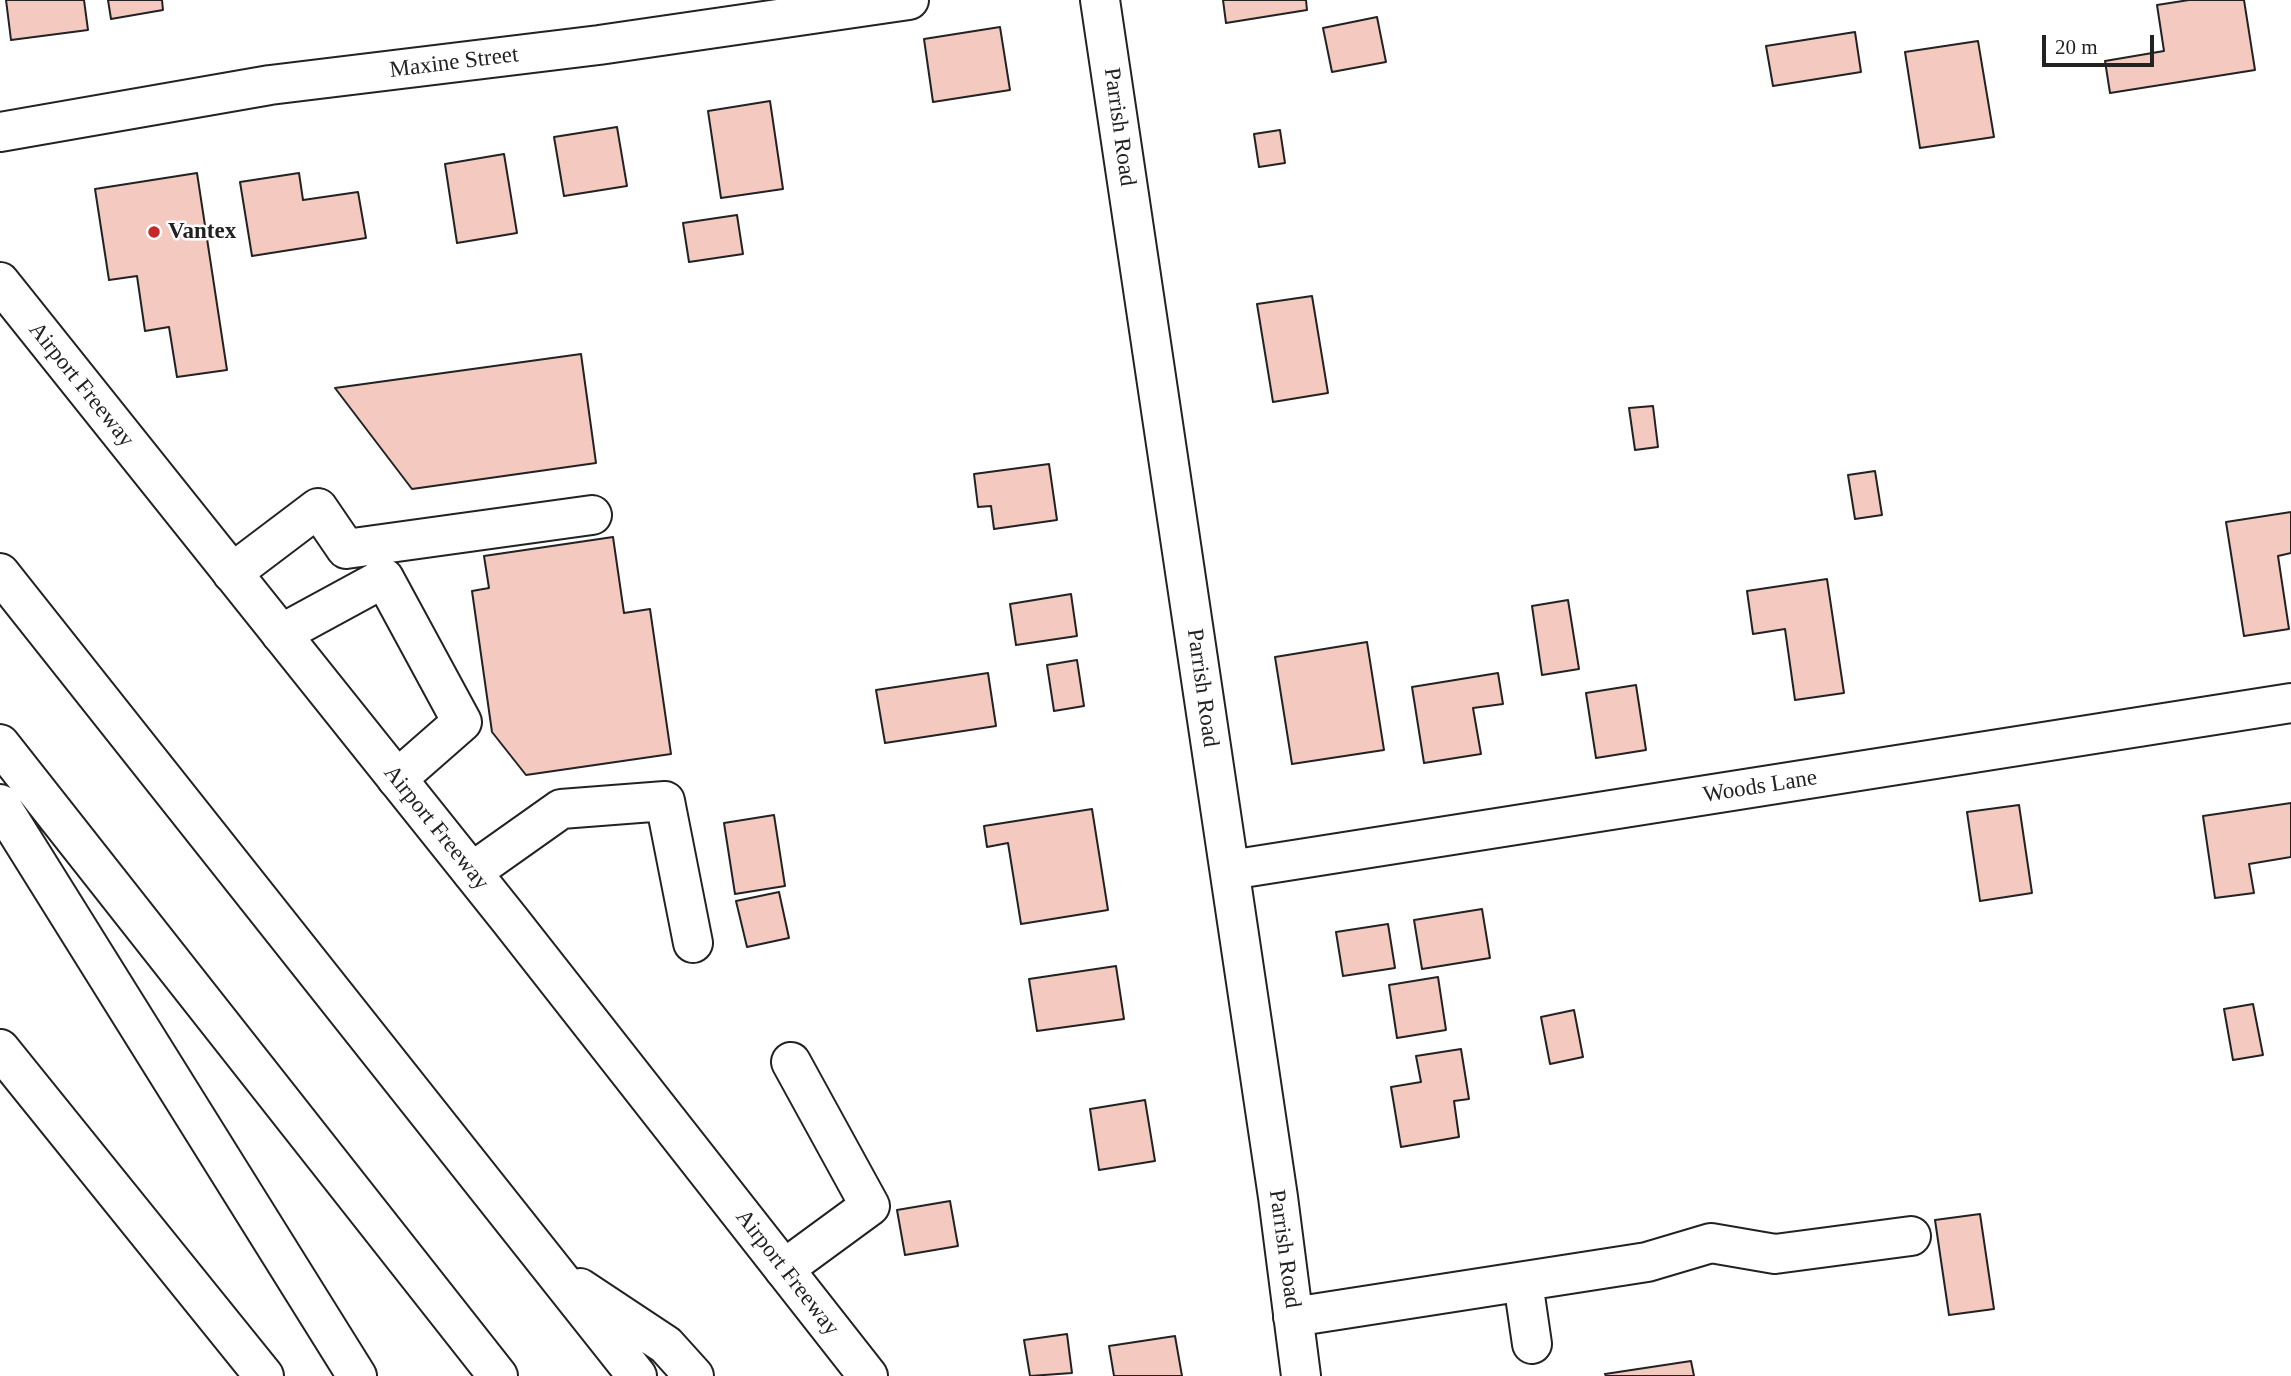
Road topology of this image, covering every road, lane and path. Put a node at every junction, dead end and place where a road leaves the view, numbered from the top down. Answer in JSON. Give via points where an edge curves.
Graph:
{"nodes":[{"id":1,"x":909,"y":0,"type":"edge"},
{"id":2,"x":1100,"y":0,"type":"edge"},
{"id":3,"x":0,"y":132,"type":"edge"},
{"id":4,"x":0,"y":282,"type":"edge"},
{"id":5,"x":0,"y":317,"type":"edge"},
{"id":6,"x":49,"y":346,"type":"junction"},
{"id":7,"x":592,"y":515,"type":"dead end"},
{"id":8,"x":0,"y":573,"type":"edge"},
{"id":9,"x":232,"y":573,"type":"junction"},
{"id":10,"x":281,"y":634,"type":"junction"},
{"id":11,"x":2291,"y":703,"type":"edge"},
{"id":12,"x":0,"y":744,"type":"edge"},
{"id":13,"x":397,"y":779,"type":"junction"},
{"id":14,"x":0,"y":804,"type":"edge"},
{"id":15,"x":1230,"y":870,"type":"junction"},
{"id":16,"x":472,"y":872,"type":"junction"},
{"id":17,"x":693,"y":943,"type":"dead end"},
{"id":18,"x":0,"y":1049,"type":"edge"},
{"id":19,"x":791,"y":1062,"type":"dead end"},
{"id":20,"x":1911,"y":1236,"type":"dead end"},
{"id":21,"x":550,"y":1268,"type":"junction"},
{"id":22,"x":784,"y":1269,"type":"junction"},
{"id":23,"x":1523,"y":1282,"type":"junction"},
{"id":24,"x":1293,"y":1317,"type":"junction"},
{"id":25,"x":1532,"y":1344,"type":"dead end"},
{"id":26,"x":264,"y":1376,"type":"edge"},
{"id":27,"x":357,"y":1376,"type":"edge"},
{"id":28,"x":499,"y":1376,"type":"edge"},
{"id":29,"x":637,"y":1376,"type":"edge"},
{"id":30,"x":694,"y":1376,"type":"edge"},
{"id":31,"x":868,"y":1376,"type":"edge"},
{"id":32,"x":1301,"y":1376,"type":"edge"}],
"edges":[{"from":1,"to":3,"type":"main road","name":"Maxine Street","via":[[599,46],[270,85]]},
{"from":2,"to":15,"type":"main road","name":"Parrish Road"},
{"from":4,"to":6,"type":"main road","name":"Airport Freeway"},
{"from":5,"to":6,"type":"main road"},
{"from":6,"to":9,"type":"main road","name":"Airport Freeway"},
{"from":7,"to":9,"type":"main road","via":[[346,549],[318,508]]},
{"from":8,"to":21,"type":"main road"},
{"from":9,"to":10,"type":"main road","name":"Airport Freeway"},
{"from":10,"to":13,"type":"main road","name":"Airport Freeway"},
{"from":10,"to":13,"type":"main road","via":[[384,578],[462,722]]},
{"from":11,"to":15,"type":"main road","name":"Woods Lane"},
{"from":12,"to":28,"type":"main road"},
{"from":13,"to":16,"type":"main road","name":"Airport Freeway"},
{"from":14,"to":27,"type":"main road"},
{"from":15,"to":24,"type":"main road","name":"Parrish Road"},
{"from":16,"to":17,"type":"main road","via":[[561,809],[665,801]]},
{"from":16,"to":22,"type":"main road","name":"Airport Freeway"},
{"from":18,"to":26,"type":"main road"},
{"from":19,"to":22,"type":"main road","via":[[870,1206]]},
{"from":20,"to":23,"type":"main road","via":[[1775,1254],[1711,1243],[1647,1262]]},
{"from":21,"to":29,"type":"main road"},
{"from":21,"to":30,"type":"main road","via":[[666,1345]]},
{"from":22,"to":31,"type":"main road","name":"Airport Freeway"},
{"from":23,"to":24,"type":"main road"},
{"from":23,"to":25,"type":"main road"},
{"from":24,"to":32,"type":"main road","name":"Parrish Road"}]}
